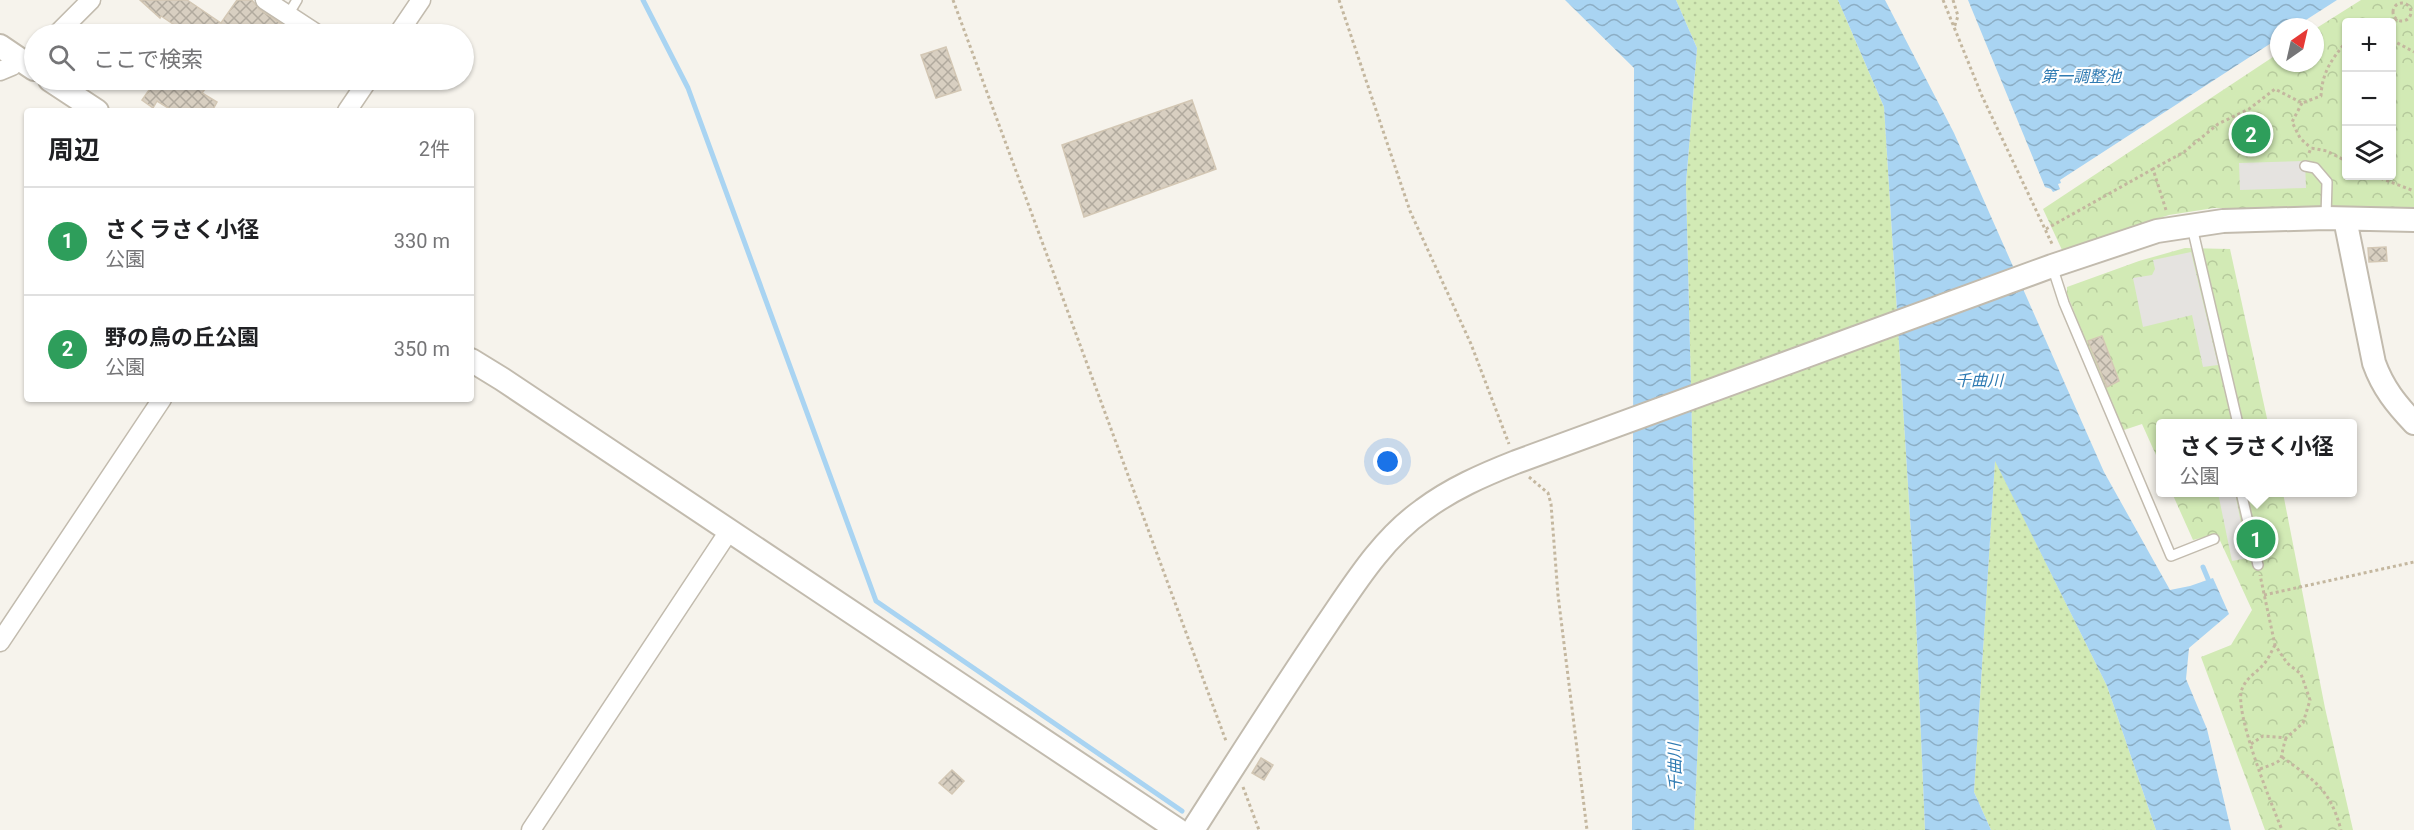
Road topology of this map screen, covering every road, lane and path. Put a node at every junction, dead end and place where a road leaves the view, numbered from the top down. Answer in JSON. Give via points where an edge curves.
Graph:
{"nodes":[{"id":1,"x":91,"y":0,"type":"edge"},
{"id":2,"x":265,"y":0,"type":"edge"},
{"id":3,"x":421,"y":0,"type":"edge"},
{"id":4,"x":953,"y":0,"type":"edge"},
{"id":5,"x":1339,"y":0,"type":"edge"},
{"id":6,"x":1944,"y":0,"type":"edge"},
{"id":7,"x":1953,"y":0,"type":"edge"},
{"id":8,"x":293,"y":8,"type":"edge"},
{"id":9,"x":2397,"y":18,"type":"joint"},
{"id":10,"x":67,"y":24,"type":"edge"},
{"id":11,"x":308,"y":24,"type":"edge"},
{"id":12,"x":405,"y":24,"type":"edge"},
{"id":13,"x":1954,"y":30,"type":"junction"},
{"id":14,"x":2396,"y":43,"type":"edge"},
{"id":15,"x":0,"y":46,"type":"edge"},
{"id":16,"x":2342,"y":47,"type":"edge"},
{"id":17,"x":2414,"y":52,"type":"edge"},
{"id":18,"x":24,"y":60,"type":"edge"},
{"id":19,"x":24,"y":64,"type":"edge"},
{"id":20,"x":0,"y":71,"type":"edge"},
{"id":21,"x":65,"y":90,"type":"edge"},
{"id":22,"x":361,"y":90,"type":"edge"},
{"id":23,"x":2302,"y":103,"type":"junction"},
{"id":24,"x":92,"y":108,"type":"edge"},
{"id":25,"x":349,"y":108,"type":"edge"},
{"id":26,"x":2311,"y":148,"type":"junction"},
{"id":27,"x":2342,"y":159,"type":"edge"},
{"id":28,"x":2305,"y":166,"type":"joint"},
{"id":29,"x":2153,"y":169,"type":"junction"},
{"id":30,"x":2385,"y":180,"type":"edge"},
{"id":31,"x":2414,"y":191,"type":"edge"},
{"id":32,"x":2168,"y":215,"type":"dead end"},
{"id":33,"x":2336,"y":218,"type":"junction"},
{"id":34,"x":2414,"y":220,"type":"edge"},
{"id":35,"x":2191,"y":224,"type":"junction"},
{"id":36,"x":2046,"y":229,"type":"junction"},
{"id":37,"x":2052,"y":267,"type":"junction"},
{"id":38,"x":474,"y":362,"type":"edge"},
{"id":39,"x":160,"y":402,"type":"edge"},
{"id":40,"x":2237,"y":419,"type":"edge"},
{"id":41,"x":2414,"y":423,"type":"edge"},
{"id":42,"x":1525,"y":459,"type":"junction"},
{"id":43,"x":2242,"y":497,"type":"edge"},
{"id":44,"x":729,"y":531,"type":"junction"},
{"id":45,"x":2214,"y":539,"type":"dead end"},
{"id":46,"x":2414,"y":562,"type":"edge"},
{"id":47,"x":2258,"y":565,"type":"joint"},
{"id":48,"x":2264,"y":595,"type":"junction"},
{"id":49,"x":0,"y":642,"type":"edge"},
{"id":50,"x":2274,"y":645,"type":"junction"},
{"id":51,"x":2286,"y":738,"type":"junction"},
{"id":52,"x":2251,"y":744,"type":"junction"},
{"id":53,"x":2282,"y":757,"type":"junction"},
{"id":54,"x":1235,"y":765,"type":"junction"},
{"id":55,"x":2259,"y":770,"type":"junction"},
{"id":56,"x":531,"y":830,"type":"edge"},
{"id":57,"x":1178,"y":830,"type":"edge"},
{"id":58,"x":1193,"y":830,"type":"edge"},
{"id":59,"x":1259,"y":830,"type":"edge"},
{"id":60,"x":1587,"y":830,"type":"edge"},
{"id":61,"x":2282,"y":830,"type":"edge"},
{"id":62,"x":2341,"y":830,"type":"edge"}],
"edges":[{"from":1,"to":10,"type":"street"},
{"from":2,"to":8,"type":"street"},
{"from":3,"to":12,"type":"street"},
{"from":4,"to":54,"type":"path"},
{"from":5,"to":42,"type":"path","via":[[1410,211]]},
{"from":6,"to":13,"type":"path"},
{"from":7,"to":13,"type":"path","via":[[1958,16]]},
{"from":8,"to":11,"type":"street"},
{"from":9,"to":9,"type":"path","via":[[2408,18],[2408,5],[2396,6],[2393,11]]},
{"from":13,"to":36,"type":"path"},
{"from":14,"to":17,"type":"path"},
{"from":15,"to":18,"type":"street"},
{"from":16,"to":23,"type":"path","via":[[2326,68],[2321,96]]},
{"from":19,"to":20,"type":"street"},
{"from":21,"to":24,"type":"street"},
{"from":22,"to":25,"type":"street"},
{"from":23,"to":26,"type":"path","via":[[2292,122]]},
{"from":23,"to":29,"type":"path","via":[[2275,89]]},
{"from":26,"to":27,"type":"path"},
{"from":26,"to":28,"type":"path"},
{"from":28,"to":33,"type":"lane","via":[[2315,168],[2327,182]]},
{"from":29,"to":32,"type":"path"},
{"from":29,"to":36,"type":"path"},
{"from":30,"to":31,"type":"path"},
{"from":33,"to":34,"type":"street"},
{"from":33,"to":35,"type":"street"},
{"from":33,"to":41,"type":"street","via":[[2381,382]]},
{"from":35,"to":37,"type":"street","via":[[2129,239]]},
{"from":35,"to":40,"type":"lane"},
{"from":36,"to":37,"type":"path"},
{"from":37,"to":42,"type":"street"},
{"from":37,"to":45,"type":"lane","via":[[2171,556]]},
{"from":38,"to":44,"type":"street"},
{"from":39,"to":49,"type":"street"},
{"from":42,"to":54,"type":"street","via":[[1446,494],[1387,542],[1313,645]]},
{"from":42,"to":60,"type":"path","via":[[1527,476],[1548,493],[1551,504],[1558,595]]},
{"from":43,"to":47,"type":"lane"},
{"from":44,"to":56,"type":"street"},
{"from":44,"to":57,"type":"street"},
{"from":46,"to":48,"type":"path"},
{"from":47,"to":48,"type":"path"},
{"from":48,"to":50,"type":"path"},
{"from":50,"to":51,"type":"path","via":[[2301,674],[2310,700],[2303,723]]},
{"from":50,"to":52,"type":"path","via":[[2265,664],[2241,690],[2240,709]]},
{"from":51,"to":52,"type":"path","via":[[2263,736]]},
{"from":51,"to":53,"type":"path"},
{"from":52,"to":55,"type":"path"},
{"from":53,"to":55,"type":"path","via":[[2276,764]]},
{"from":53,"to":62,"type":"path","via":[[2328,796]]},
{"from":54,"to":58,"type":"street"},
{"from":54,"to":59,"type":"path"},
{"from":55,"to":61,"type":"path"}]}
